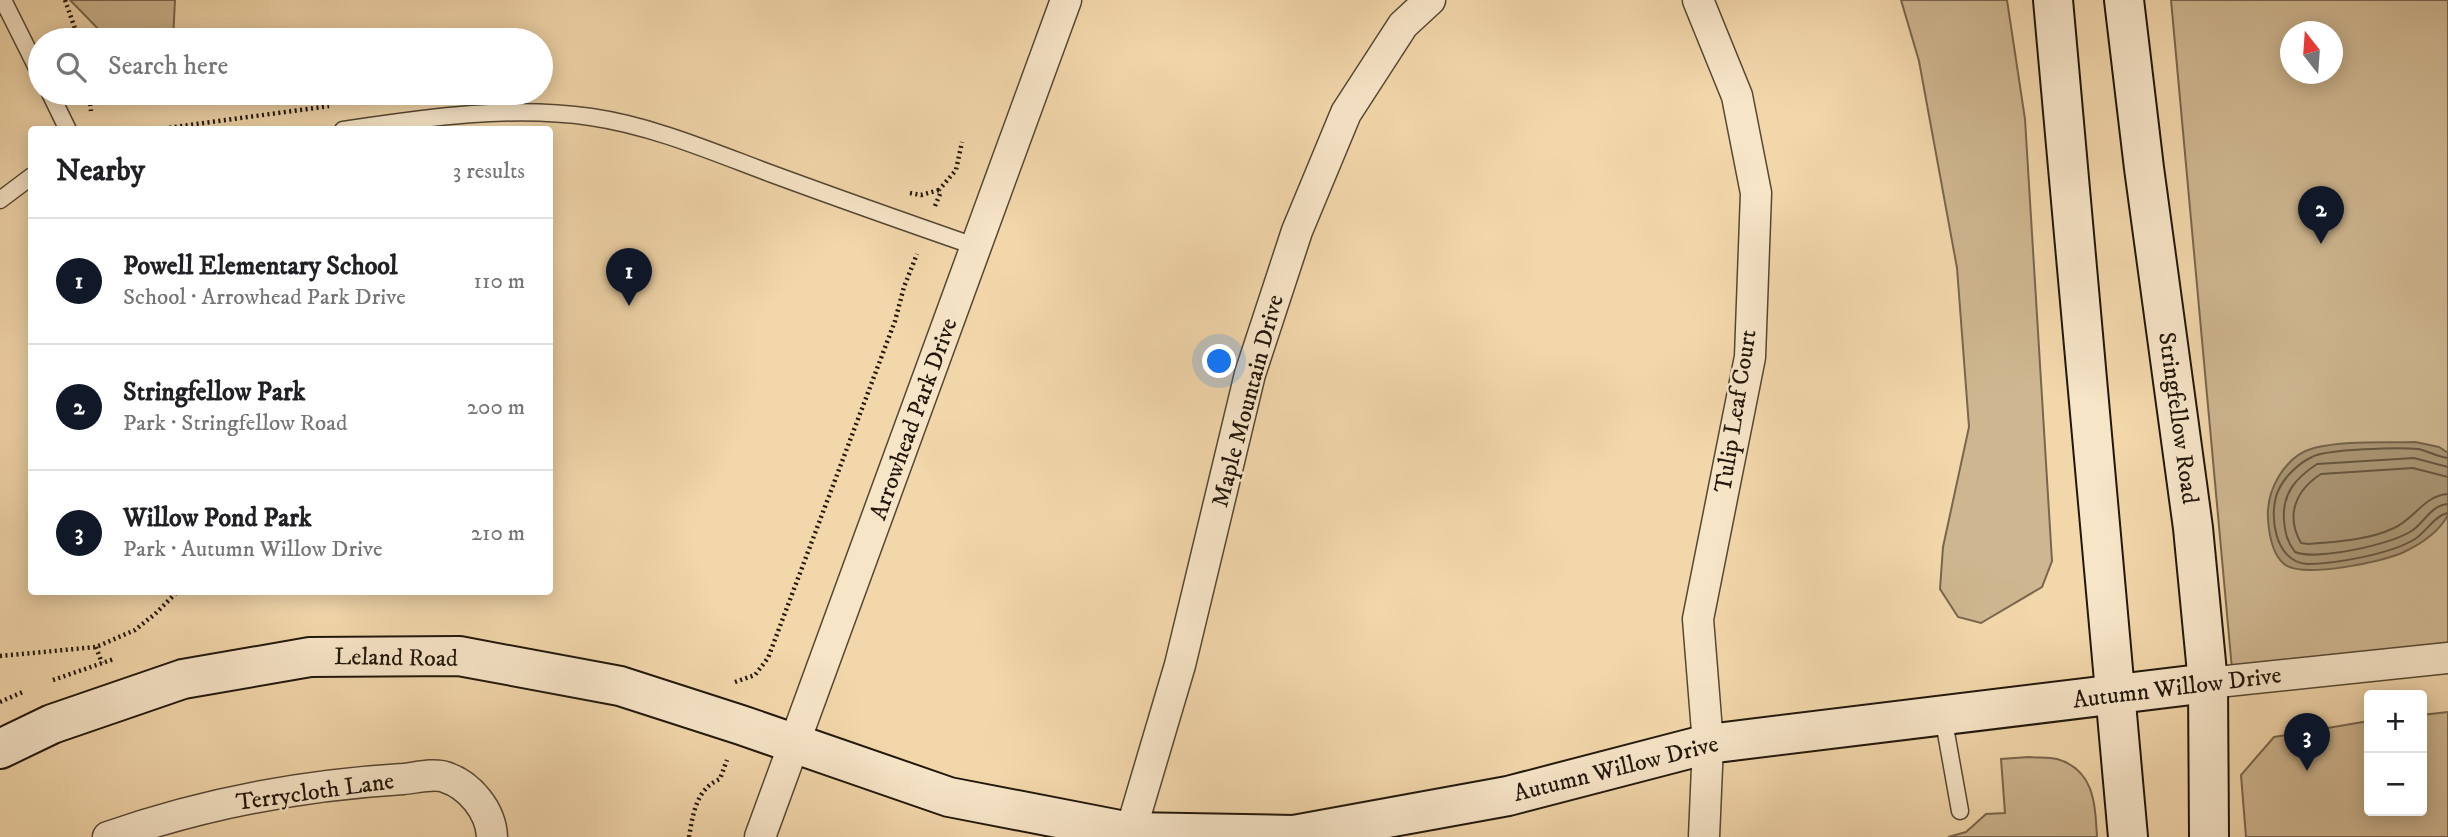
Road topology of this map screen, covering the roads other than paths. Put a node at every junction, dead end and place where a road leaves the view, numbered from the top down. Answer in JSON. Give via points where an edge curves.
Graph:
{"nodes":[{"id":1,"x":3,"y":0,"type":"edge"},
{"id":2,"x":1066,"y":0,"type":"edge"},
{"id":3,"x":1430,"y":0,"type":"edge"},
{"id":4,"x":1698,"y":0,"type":"edge"},
{"id":5,"x":2053,"y":0,"type":"edge"},
{"id":6,"x":2124,"y":0,"type":"edge"},
{"id":7,"x":28,"y":50,"type":"edge"},
{"id":8,"x":56,"y":105,"type":"edge"},
{"id":9,"x":66,"y":126,"type":"edge"},
{"id":10,"x":370,"y":126,"type":"edge"},
{"id":11,"x":28,"y":179,"type":"edge"},
{"id":12,"x":0,"y":200,"type":"edge"},
{"id":13,"x":977,"y":247,"type":"junction"},
{"id":14,"x":2448,"y":658,"type":"edge"},
{"id":15,"x":2208,"y":683,"type":"junction"},
{"id":16,"x":2114,"y":696,"type":"junction"},
{"id":17,"x":1943,"y":716,"type":"junction"},
{"id":18,"x":796,"y":743,"type":"junction"},
{"id":19,"x":1708,"y":744,"type":"junction"},
{"id":20,"x":0,"y":750,"type":"edge"},
{"id":21,"x":1960,"y":811,"type":"dead end"},
{"id":22,"x":1129,"y":835,"type":"edge"},
{"id":23,"x":108,"y":837,"type":"edge"},
{"id":24,"x":492,"y":837,"type":"edge"},
{"id":25,"x":760,"y":837,"type":"edge"},
{"id":26,"x":1704,"y":837,"type":"edge"},
{"id":27,"x":2128,"y":837,"type":"edge"},
{"id":28,"x":2209,"y":837,"type":"edge"}],
"edges":[{"from":1,"to":7,"type":"lane"},
{"from":2,"to":13,"type":"street","name":"Arrowhead Park Drive"},
{"from":3,"to":22,"type":"street","name":"Maple Mountain Drive","via":[[1403,25],[1346,114],[1297,231],[1250,374],[1180,665]]},
{"from":4,"to":19,"type":"street","name":"Tulip Leaf Court","via":[[1737,96],[1756,193],[1750,357],[1698,620]]},
{"from":5,"to":16,"type":"street"},
{"from":6,"to":15,"type":"street","name":"Stringfellow Road","via":[[2193,528]]},
{"from":8,"to":9,"type":"lane"},
{"from":10,"to":13,"type":"lane","via":[[439,116],[529,113],[591,117],[700,147]]},
{"from":11,"to":12,"type":"lane"},
{"from":13,"to":18,"type":"street","name":"Arrowhead Park Drive"},
{"from":14,"to":15,"type":"street","name":"Autumn Willow Drive"},
{"from":15,"to":16,"type":"street","name":"Autumn Willow Drive"},
{"from":15,"to":28,"type":"street","name":"Stringfellow Road"},
{"from":16,"to":17,"type":"street","name":"Autumn Willow Drive"},
{"from":16,"to":27,"type":"street"},
{"from":17,"to":19,"type":"street","name":"Autumn Willow Drive"},
{"from":17,"to":21,"type":"lane"},
{"from":18,"to":20,"type":"street","name":"Leland Road","via":[[620,686],[459,656],[310,657],[183,679],[52,724]]},
{"from":18,"to":22,"type":"street","name":"Autumn Willow Drive","via":[[949,797]]},
{"from":18,"to":25,"type":"street","name":"Arrowhead Park Drive"},
{"from":19,"to":22,"type":"street","name":"Autumn Willow Drive","via":[[1508,796],[1294,835]]},
{"from":19,"to":26,"type":"street","name":"Tulip Leaf Court"},
{"from":23,"to":24,"type":"street","name":"Terrycloth Lane","via":[[256,797],[444,776],[474,794]]}]}
